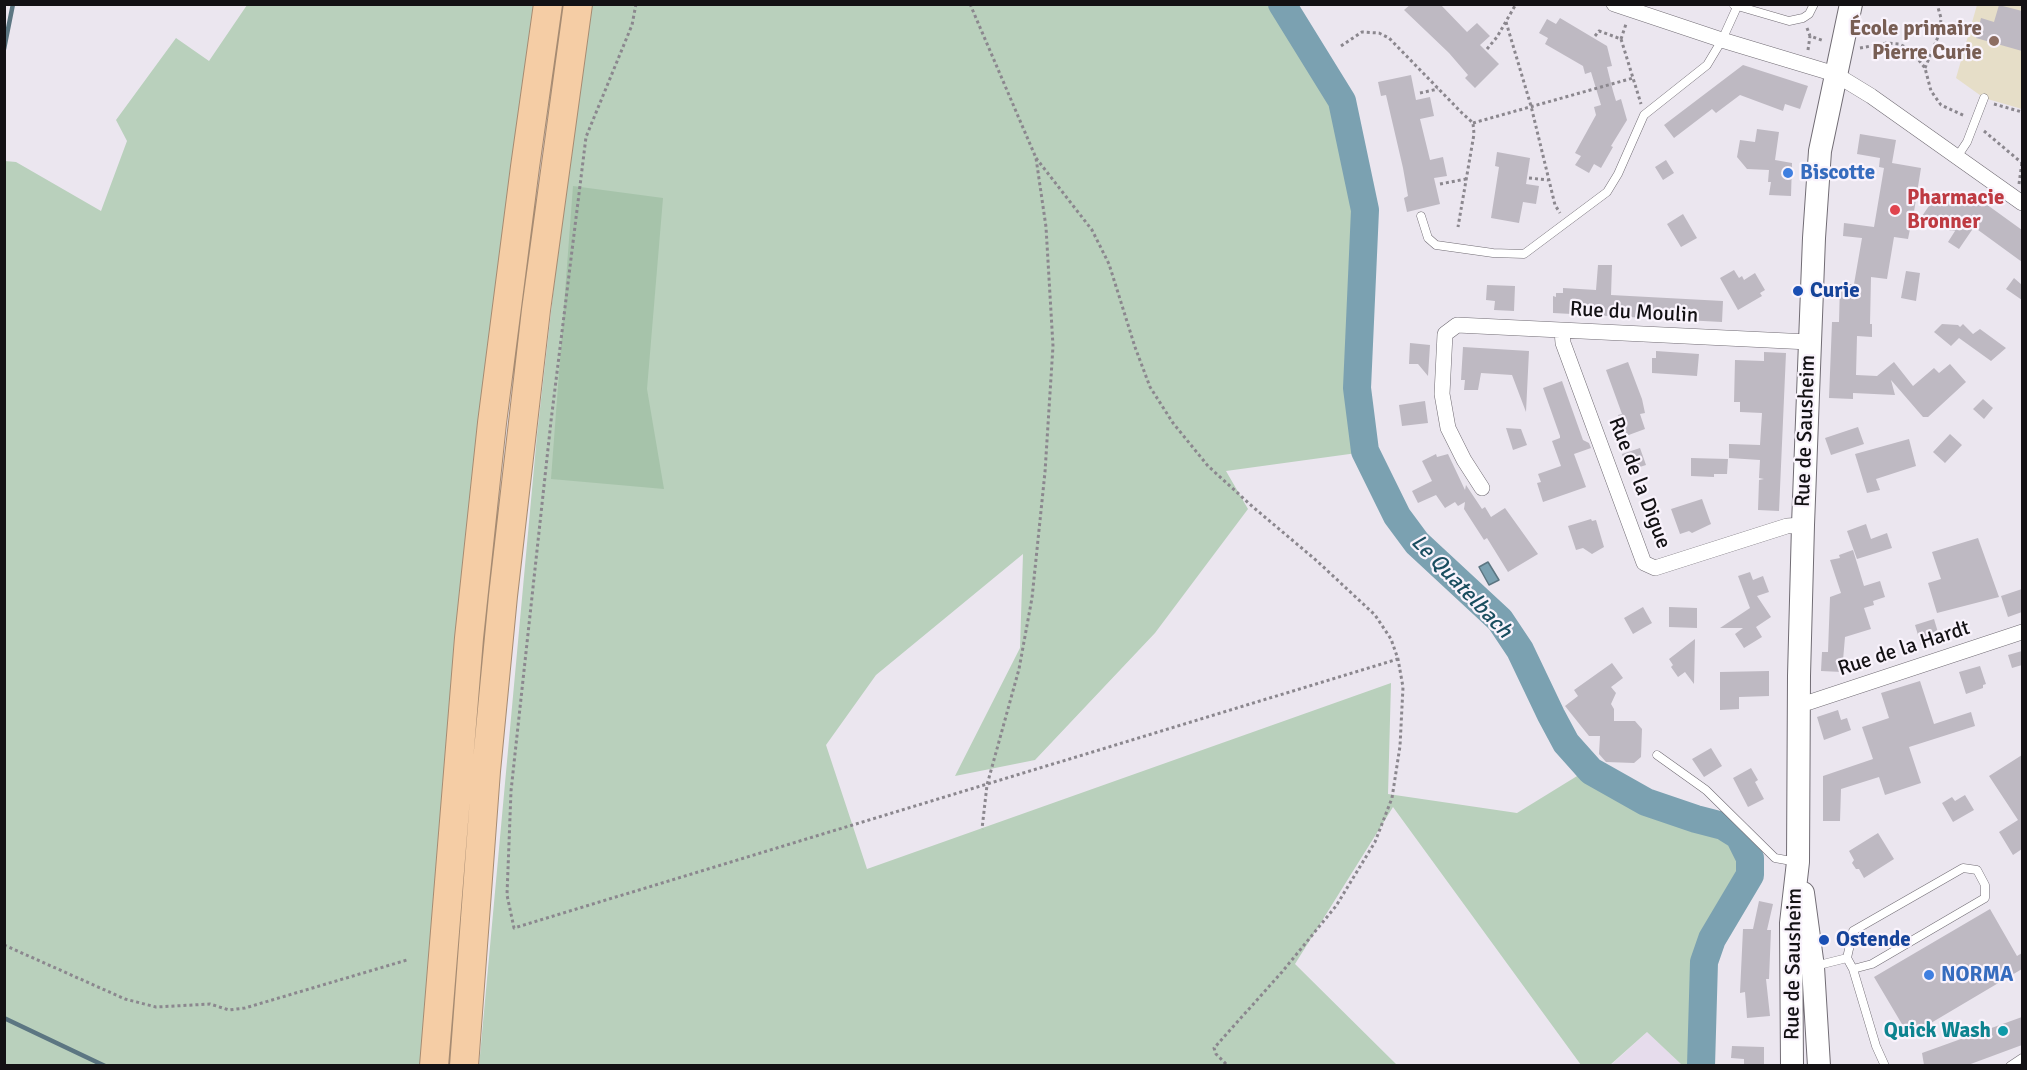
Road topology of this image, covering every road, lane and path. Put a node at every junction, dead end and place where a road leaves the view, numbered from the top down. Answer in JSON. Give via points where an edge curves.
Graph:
{"nodes":[{"id":1,"x":548,"y":4,"type":"edge"},
{"id":2,"x":578,"y":4,"type":"edge"},
{"id":3,"x":636,"y":4,"type":"edge"},
{"id":4,"x":970,"y":4,"type":"edge"},
{"id":5,"x":1516,"y":4,"type":"edge"},
{"id":6,"x":1614,"y":4,"type":"edge"},
{"id":7,"x":1814,"y":4,"type":"edge"},
{"id":8,"x":1851,"y":4,"type":"edge"},
{"id":9,"x":1937,"y":4,"type":"edge"},
{"id":10,"x":1735,"y":6,"type":"edge"},
{"id":11,"x":1803,"y":18,"type":"junction"},
{"id":12,"x":1506,"y":22,"type":"junction"},
{"id":13,"x":1626,"y":24,"type":"dead end"},
{"id":14,"x":1595,"y":36,"type":"dead end"},
{"id":15,"x":1621,"y":39,"type":"junction"},
{"id":16,"x":1722,"y":40,"type":"junction"},
{"id":17,"x":1341,"y":46,"type":"dead end"},
{"id":18,"x":1841,"y":46,"type":"junction"},
{"id":19,"x":1487,"y":49,"type":"dead end"},
{"id":20,"x":1925,"y":68,"type":"junction"},
{"id":21,"x":1835,"y":74,"type":"junction"},
{"id":22,"x":1633,"y":78,"type":"junction"},
{"id":23,"x":1438,"y":89,"type":"junction"},
{"id":24,"x":1420,"y":93,"type":"dead end"},
{"id":25,"x":1984,"y":100,"type":"joint"},
{"id":26,"x":1531,"y":106,"type":"junction"},
{"id":27,"x":2022,"y":112,"type":"edge"},
{"id":28,"x":1644,"y":115,"type":"junction"},
{"id":29,"x":1976,"y":121,"type":"junction"},
{"id":30,"x":1473,"y":123,"type":"junction"},
{"id":31,"x":1957,"y":157,"type":"junction"},
{"id":32,"x":1036,"y":158,"type":"junction"},
{"id":33,"x":2022,"y":163,"type":"edge"},
{"id":34,"x":1529,"y":178,"type":"dead end"},
{"id":35,"x":1466,"y":179,"type":"junction"},
{"id":36,"x":1549,"y":180,"type":"junction"},
{"id":37,"x":1440,"y":184,"type":"dead end"},
{"id":38,"x":2022,"y":203,"type":"edge"},
{"id":39,"x":1421,"y":216,"type":"dead end"},
{"id":40,"x":1566,"y":222,"type":"junction"},
{"id":41,"x":1458,"y":227,"type":"dead end"},
{"id":42,"x":1562,"y":330,"type":"junction"},
{"id":43,"x":1809,"y":342,"type":"junction"},
{"id":44,"x":1482,"y":488,"type":"dead end"},
{"id":45,"x":1803,"y":525,"type":"junction"},
{"id":46,"x":2022,"y":632,"type":"edge"},
{"id":47,"x":1398,"y":659,"type":"junction"},
{"id":48,"x":1799,"y":703,"type":"junction"},
{"id":49,"x":1657,"y":755,"type":"dead end"},
{"id":50,"x":987,"y":785,"type":"junction"},
{"id":51,"x":982,"y":829,"type":"dead end"},
{"id":52,"x":1798,"y":862,"type":"junction"},
{"id":53,"x":4,"y":945,"type":"edge"},
{"id":54,"x":1846,"y":957,"type":"junction"},
{"id":55,"x":407,"y":960,"type":"dead end"},
{"id":56,"x":1813,"y":967,"type":"junction"},
{"id":57,"x":1853,"y":969,"type":"junction"},
{"id":58,"x":2022,"y":1058,"type":"edge"},
{"id":59,"x":434,"y":1065,"type":"edge"},
{"id":60,"x":464,"y":1065,"type":"edge"},
{"id":61,"x":1228,"y":1065,"type":"edge"},
{"id":62,"x":1792,"y":1065,"type":"edge"},
{"id":63,"x":1819,"y":1065,"type":"edge"},
{"id":64,"x":1885,"y":1065,"type":"edge"},
{"id":65,"x":2010,"y":1065,"type":"edge"}],
"edges":[{"from":1,"to":59,"type":"highway","via":[[471,614]]},
{"from":2,"to":60,"type":"highway","via":[[536,310],[503,596]]},
{"from":3,"to":50,"type":"path","via":[[632,25],[586,137],[512,780],[507,895],[514,928]]},
{"from":4,"to":32,"type":"path"},
{"from":5,"to":12,"type":"path"},
{"from":6,"to":16,"type":"street"},
{"from":7,"to":11,"type":"lane"},
{"from":8,"to":18,"type":"main road","name":"Rue de Sausheim"},
{"from":9,"to":20,"type":"path","via":[[1940,32]]},
{"from":10,"to":11,"type":"lane","via":[[1789,21]]},
{"from":10,"to":16,"type":"lane"},
{"from":11,"to":18,"type":"path","via":[[1810,36]]},
{"from":12,"to":19,"type":"path"},
{"from":12,"to":26,"type":"path"},
{"from":13,"to":15,"type":"path"},
{"from":14,"to":15,"type":"path","via":[[1599,31]]},
{"from":15,"to":22,"type":"path"},
{"from":16,"to":21,"type":"street"},
{"from":16,"to":28,"type":"lane","via":[[1707,65]]},
{"from":17,"to":23,"type":"path","via":[[1362,33],[1379,33],[1389,38]]},
{"from":18,"to":20,"type":"path","via":[[1899,44],[1910,50]]},
{"from":18,"to":21,"type":"main road","name":"Rue de Sausheim"},
{"from":20,"to":29,"type":"path","via":[[1931,91],[1941,105]]},
{"from":21,"to":31,"type":"street"},
{"from":21,"to":43,"type":"main road","name":"Rue de Sausheim","via":[[1820,151]]},
{"from":22,"to":26,"type":"path"},
{"from":22,"to":28,"type":"path"},
{"from":23,"to":24,"type":"path"},
{"from":23,"to":30,"type":"path"},
{"from":25,"to":27,"type":"path"},
{"from":25,"to":29,"type":"lane"},
{"from":26,"to":30,"type":"path"},
{"from":26,"to":36,"type":"path"},
{"from":28,"to":40,"type":"lane","via":[[1606,192]]},
{"from":29,"to":31,"type":"lane"},
{"from":29,"to":33,"type":"path"},
{"from":30,"to":35,"type":"path"},
{"from":31,"to":38,"type":"street"},
{"from":32,"to":47,"type":"path","via":[[1092,230],[1109,264],[1150,387],[1173,423],[1208,466],[1375,615],[1391,639]]},
{"from":32,"to":50,"type":"path","via":[[1052,305],[1044,472],[1032,597],[1019,669]]},
{"from":34,"to":36,"type":"path"},
{"from":35,"to":37,"type":"path"},
{"from":35,"to":41,"type":"path"},
{"from":36,"to":40,"type":"path","via":[[1555,205]]},
{"from":39,"to":40,"type":"lane","via":[[1428,238],[1436,245],[1494,253],[1524,254]]},
{"from":42,"to":43,"type":"street","name":"Rue du Moulin"},
{"from":42,"to":44,"type":"street","name":"Rue du Moulin","via":[[1456,325],[1445,334],[1442,394],[1448,428]]},
{"from":42,"to":45,"type":"street","name":"Rue de la Digue","via":[[1563,343],[1644,562],[1655,568],[1787,526]]},
{"from":43,"to":45,"type":"main road","name":"Rue de Sausheim"},
{"from":45,"to":48,"type":"main road","name":"Rue de Sausheim"},
{"from":46,"to":48,"type":"street","name":"Rue de la Hardt"},
{"from":47,"to":50,"type":"path"},
{"from":47,"to":61,"type":"path","via":[[1403,687],[1400,746],[1392,798],[1375,842],[1336,906],[1214,1048]]},
{"from":48,"to":52,"type":"main road","name":"Rue de Sausheim"},
{"from":49,"to":52,"type":"lane","via":[[1706,790],[1775,858]]},
{"from":50,"to":51,"type":"path"},
{"from":52,"to":56,"type":"main road","name":"Rue de Sausheim"},
{"from":52,"to":62,"type":"main road","name":"Rue de Sausheim","via":[[1791,923]]},
{"from":53,"to":55,"type":"path","via":[[125,999],[156,1007],[210,1004],[230,1010]]},
{"from":54,"to":56,"type":"lane"},
{"from":54,"to":57,"type":"lane"},
{"from":54,"to":57,"type":"lane","via":[[1853,931],[1963,868],[1977,870],[1985,885],[1985,898],[1872,964]]},
{"from":56,"to":63,"type":"main road","name":"Rue de Sausheim"},
{"from":57,"to":64,"type":"lane"},
{"from":58,"to":65,"type":"lane"}]}
